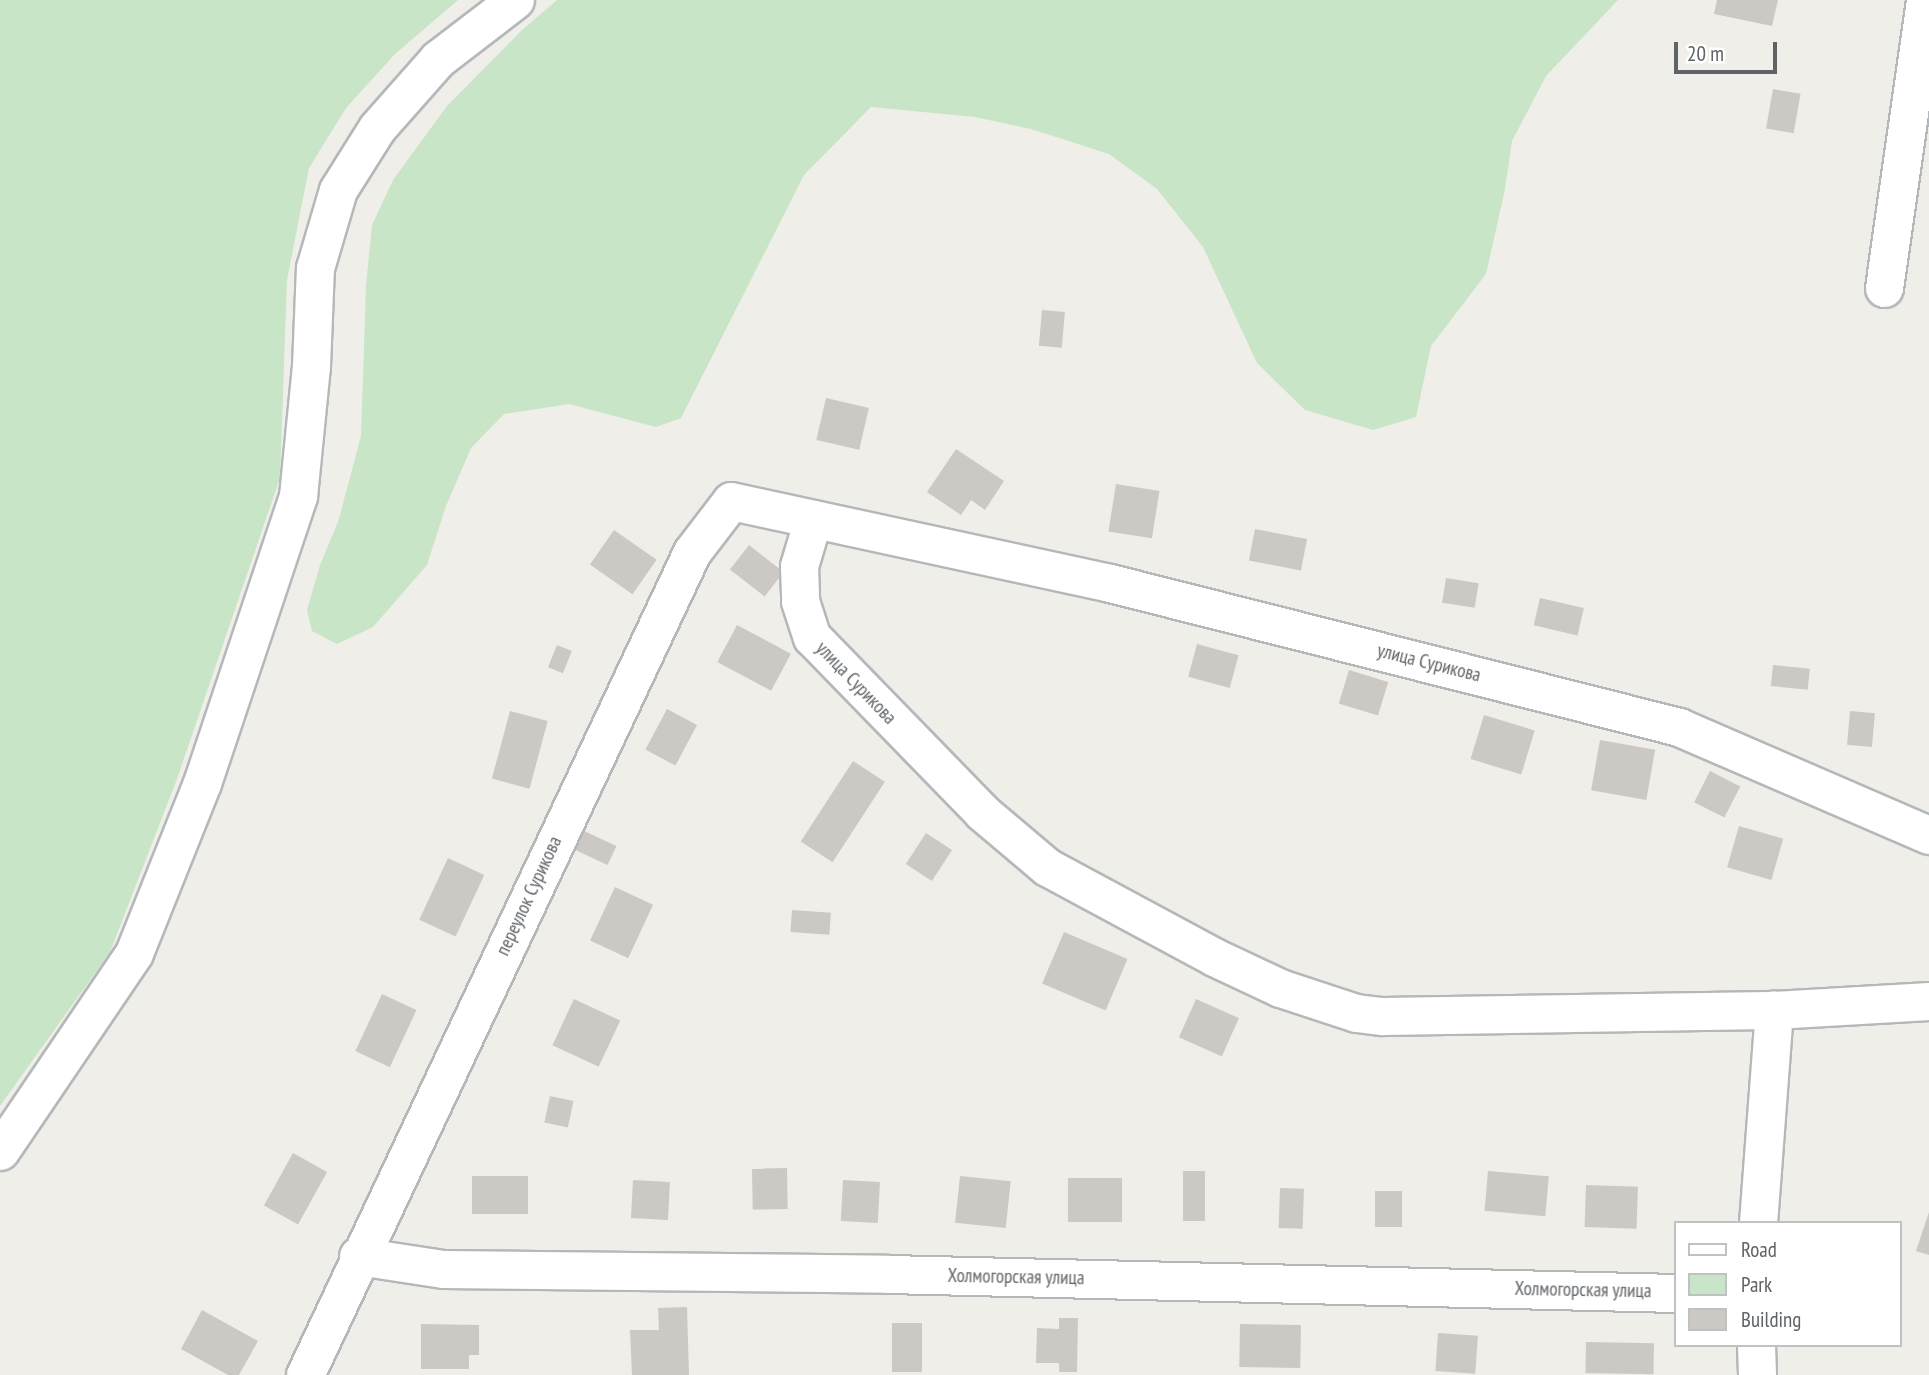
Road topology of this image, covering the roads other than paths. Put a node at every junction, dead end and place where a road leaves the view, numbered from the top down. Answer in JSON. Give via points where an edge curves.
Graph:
{"nodes":[{"id":1,"x":514,"y":0,"type":"edge"},
{"id":2,"x":1926,"y":0,"type":"edge"},
{"id":3,"x":1884,"y":288,"type":"dead end"},
{"id":4,"x":813,"y":519,"type":"junction"},
{"id":5,"x":1929,"y":835,"type":"edge"},
{"id":6,"x":1929,"y":1001,"type":"edge"},
{"id":7,"x":1774,"y":1010,"type":"junction"},
{"id":8,"x":0,"y":1151,"type":"edge"},
{"id":9,"x":1758,"y":1221,"type":"edge"},
{"id":10,"x":358,"y":1256,"type":"junction"},
{"id":11,"x":1674,"y":1293,"type":"edge"},
{"id":12,"x":1756,"y":1347,"type":"edge"},
{"id":13,"x":305,"y":1375,"type":"edge"},
{"id":14,"x":1758,"y":1375,"type":"edge"}],
"edges":[{"from":1,"to":8,"type":"street","via":[[438,59],[377,128],[338,190],[315,268],[298,496],[202,783],[134,953]]},
{"from":2,"to":3,"type":"street"},
{"from":4,"to":5,"type":"street","name":"улица Сурикова","via":[[1110,583],[1679,727]]},
{"from":4,"to":7,"type":"street","name":"улица Сурикова","via":[[799,566],[800,601],[812,637],[1024,849],[1069,880],[1214,957],[1280,988],[1356,1013],[1382,1016]]},
{"from":4,"to":10,"type":"street","name":"переулок Сурикова","via":[[731,502],[692,552]]},
{"from":6,"to":7,"type":"street","name":"улица Сурикова"},
{"from":7,"to":9,"type":"street"},
{"from":10,"to":11,"type":"street","name":"Холмогорская улица","via":[[443,1269],[902,1274]]},
{"from":10,"to":13,"type":"street","name":"переулок Сурикова"},
{"from":12,"to":14,"type":"street"}]}
